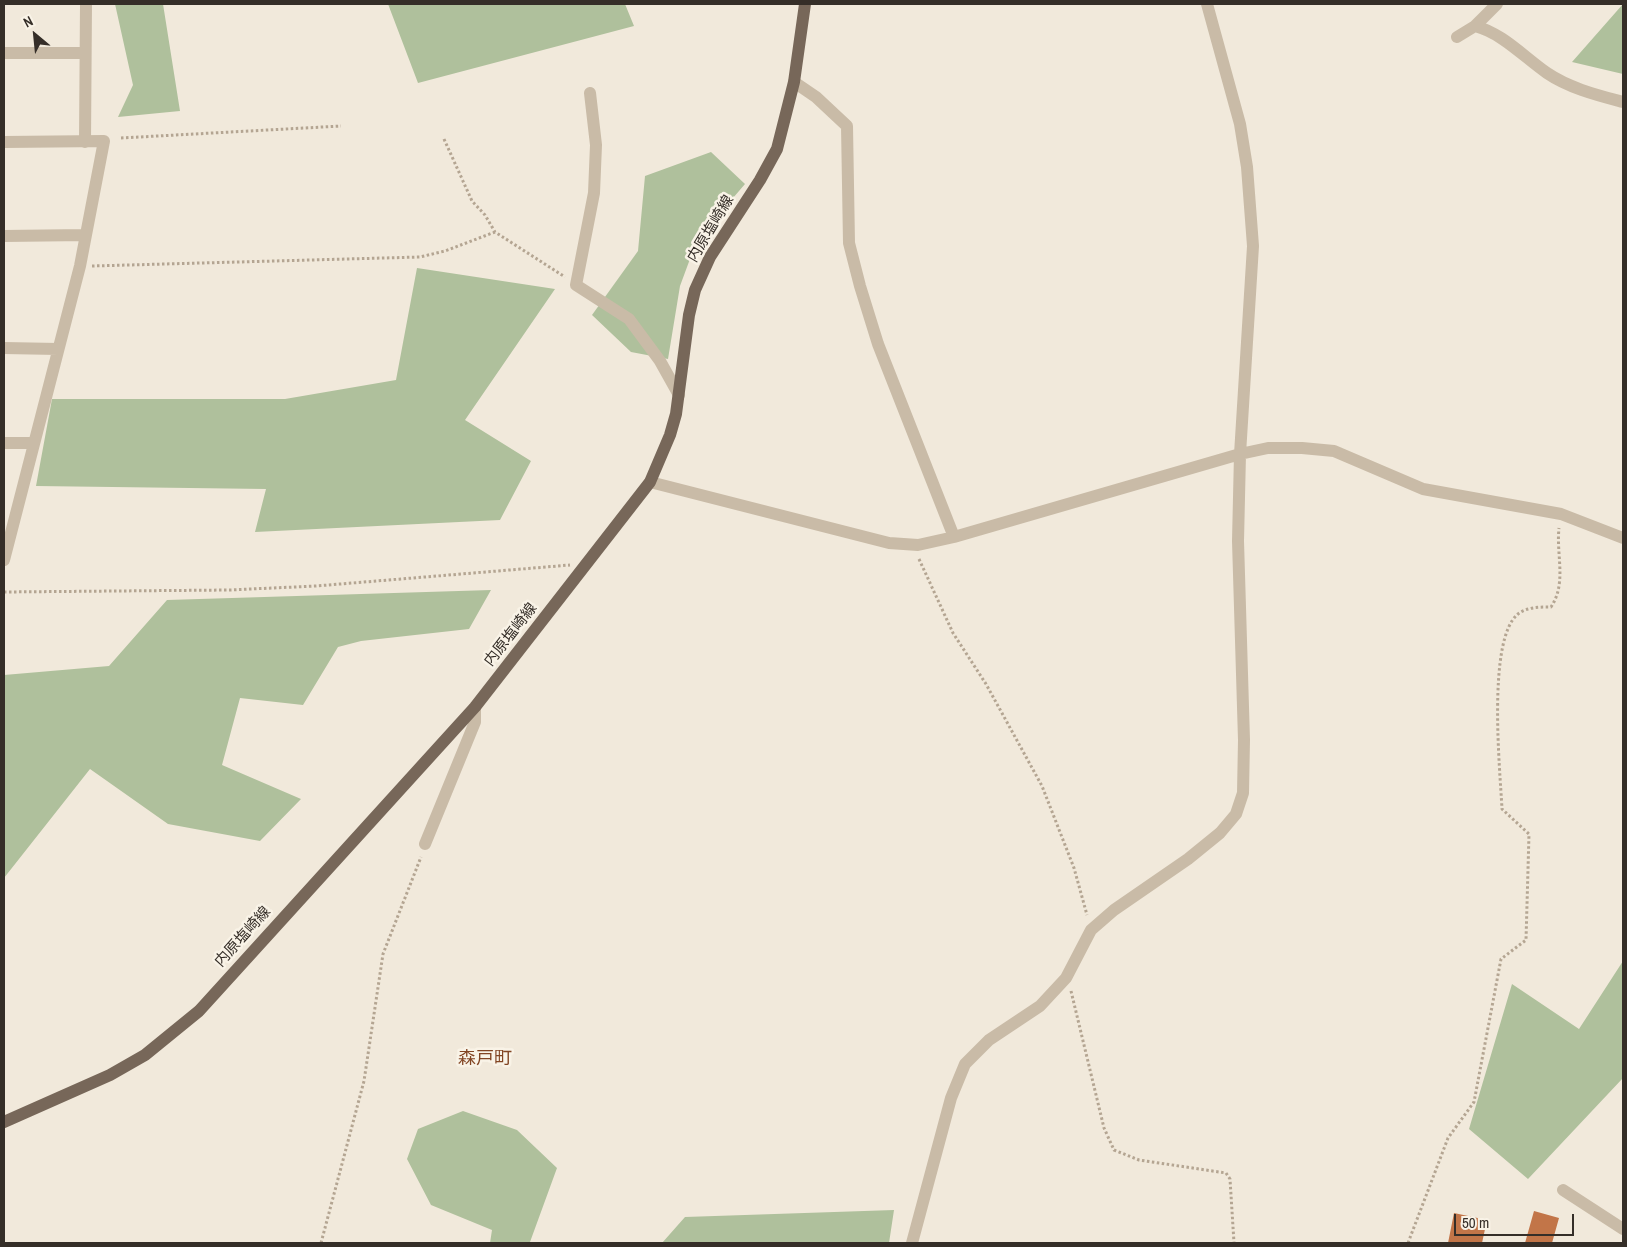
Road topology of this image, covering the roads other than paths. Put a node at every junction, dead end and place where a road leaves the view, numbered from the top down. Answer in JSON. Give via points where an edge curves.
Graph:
{"nodes":[{"id":1,"x":86,"y":4,"type":"edge"},
{"id":2,"x":804,"y":4,"type":"edge"},
{"id":3,"x":1207,"y":4,"type":"edge"},
{"id":4,"x":1497,"y":4,"type":"edge"},
{"id":5,"x":1475,"y":26,"type":"junction"},
{"id":6,"x":1457,"y":37,"type":"dead end"},
{"id":7,"x":4,"y":53,"type":"edge"},
{"id":8,"x":85,"y":53,"type":"junction"},
{"id":9,"x":794,"y":82,"type":"junction"},
{"id":10,"x":590,"y":93,"type":"dead end"},
{"id":11,"x":1623,"y":102,"type":"edge"},
{"id":12,"x":4,"y":142,"type":"edge"},
{"id":13,"x":85,"y":142,"type":"junction"},
{"id":14,"x":86,"y":235,"type":"junction"},
{"id":15,"x":4,"y":236,"type":"edge"},
{"id":16,"x":4,"y":348,"type":"edge"},
{"id":17,"x":58,"y":348,"type":"junction"},
{"id":18,"x":679,"y":395,"type":"junction"},
{"id":19,"x":4,"y":443,"type":"edge"},
{"id":20,"x":34,"y":443,"type":"junction"},
{"id":21,"x":1240,"y":454,"type":"junction"},
{"id":22,"x":650,"y":482,"type":"junction"},
{"id":23,"x":6,"y":536,"type":"edge"},
{"id":24,"x":1622,"y":536,"type":"edge"},
{"id":25,"x":954,"y":537,"type":"junction"},
{"id":26,"x":4,"y":560,"type":"edge"},
{"id":27,"x":475,"y":707,"type":"junction"},
{"id":28,"x":425,"y":844,"type":"road end"},
{"id":29,"x":4,"y":1122,"type":"edge"},
{"id":30,"x":1563,"y":1190,"type":"dead end"},
{"id":31,"x":1623,"y":1230,"type":"edge"},
{"id":32,"x":912,"y":1243,"type":"edge"}],
"edges":[{"from":1,"to":8,"type":"street"},
{"from":2,"to":9,"type":"main road","name":"内原塩崎線"},
{"from":3,"to":21,"type":"street","via":[[1240,124],[1248,177],[1252,246]]},
{"from":4,"to":5,"type":"street"},
{"from":5,"to":6,"type":"street"},
{"from":5,"to":11,"type":"street","via":[[1488,29],[1548,74]]},
{"from":7,"to":8,"type":"street"},
{"from":8,"to":13,"type":"street"},
{"from":9,"to":18,"type":"main road","name":"内原塩崎線","via":[[777,149],[710,257],[695,290]]},
{"from":9,"to":25,"type":"street","via":[[847,126],[849,243],[860,286],[878,344]]},
{"from":10,"to":18,"type":"street","via":[[596,145],[594,193],[576,285],[628,319],[660,361]]},
{"from":12,"to":13,"type":"street"},
{"from":13,"to":14,"type":"street","via":[[104,141]]},
{"from":14,"to":15,"type":"street"},
{"from":14,"to":17,"type":"street"},
{"from":16,"to":17,"type":"street"},
{"from":17,"to":20,"type":"street"},
{"from":18,"to":22,"type":"main road","name":"内原塩崎線","via":[[670,435]]},
{"from":19,"to":20,"type":"street"},
{"from":20,"to":23,"type":"street"},
{"from":21,"to":24,"type":"street","via":[[1268,448],[1334,451],[1423,489],[1561,514]]},
{"from":21,"to":25,"type":"street"},
{"from":21,"to":32,"type":"street","via":[[1238,541],[1244,793],[1236,814],[1220,833],[1188,859],[1114,910],[1091,930],[1066,978],[1040,1006],[989,1040],[965,1064],[952,1098]]},
{"from":22,"to":25,"type":"street","via":[[889,543],[918,545]]},
{"from":22,"to":27,"type":"main road","name":"内原塩崎線"},
{"from":23,"to":26,"type":"street"},
{"from":27,"to":28,"type":"street","via":[[475,722]]},
{"from":27,"to":29,"type":"main road","name":"内原塩崎線","via":[[199,1011],[145,1055],[110,1075]]},
{"from":30,"to":31,"type":"street"}]}
